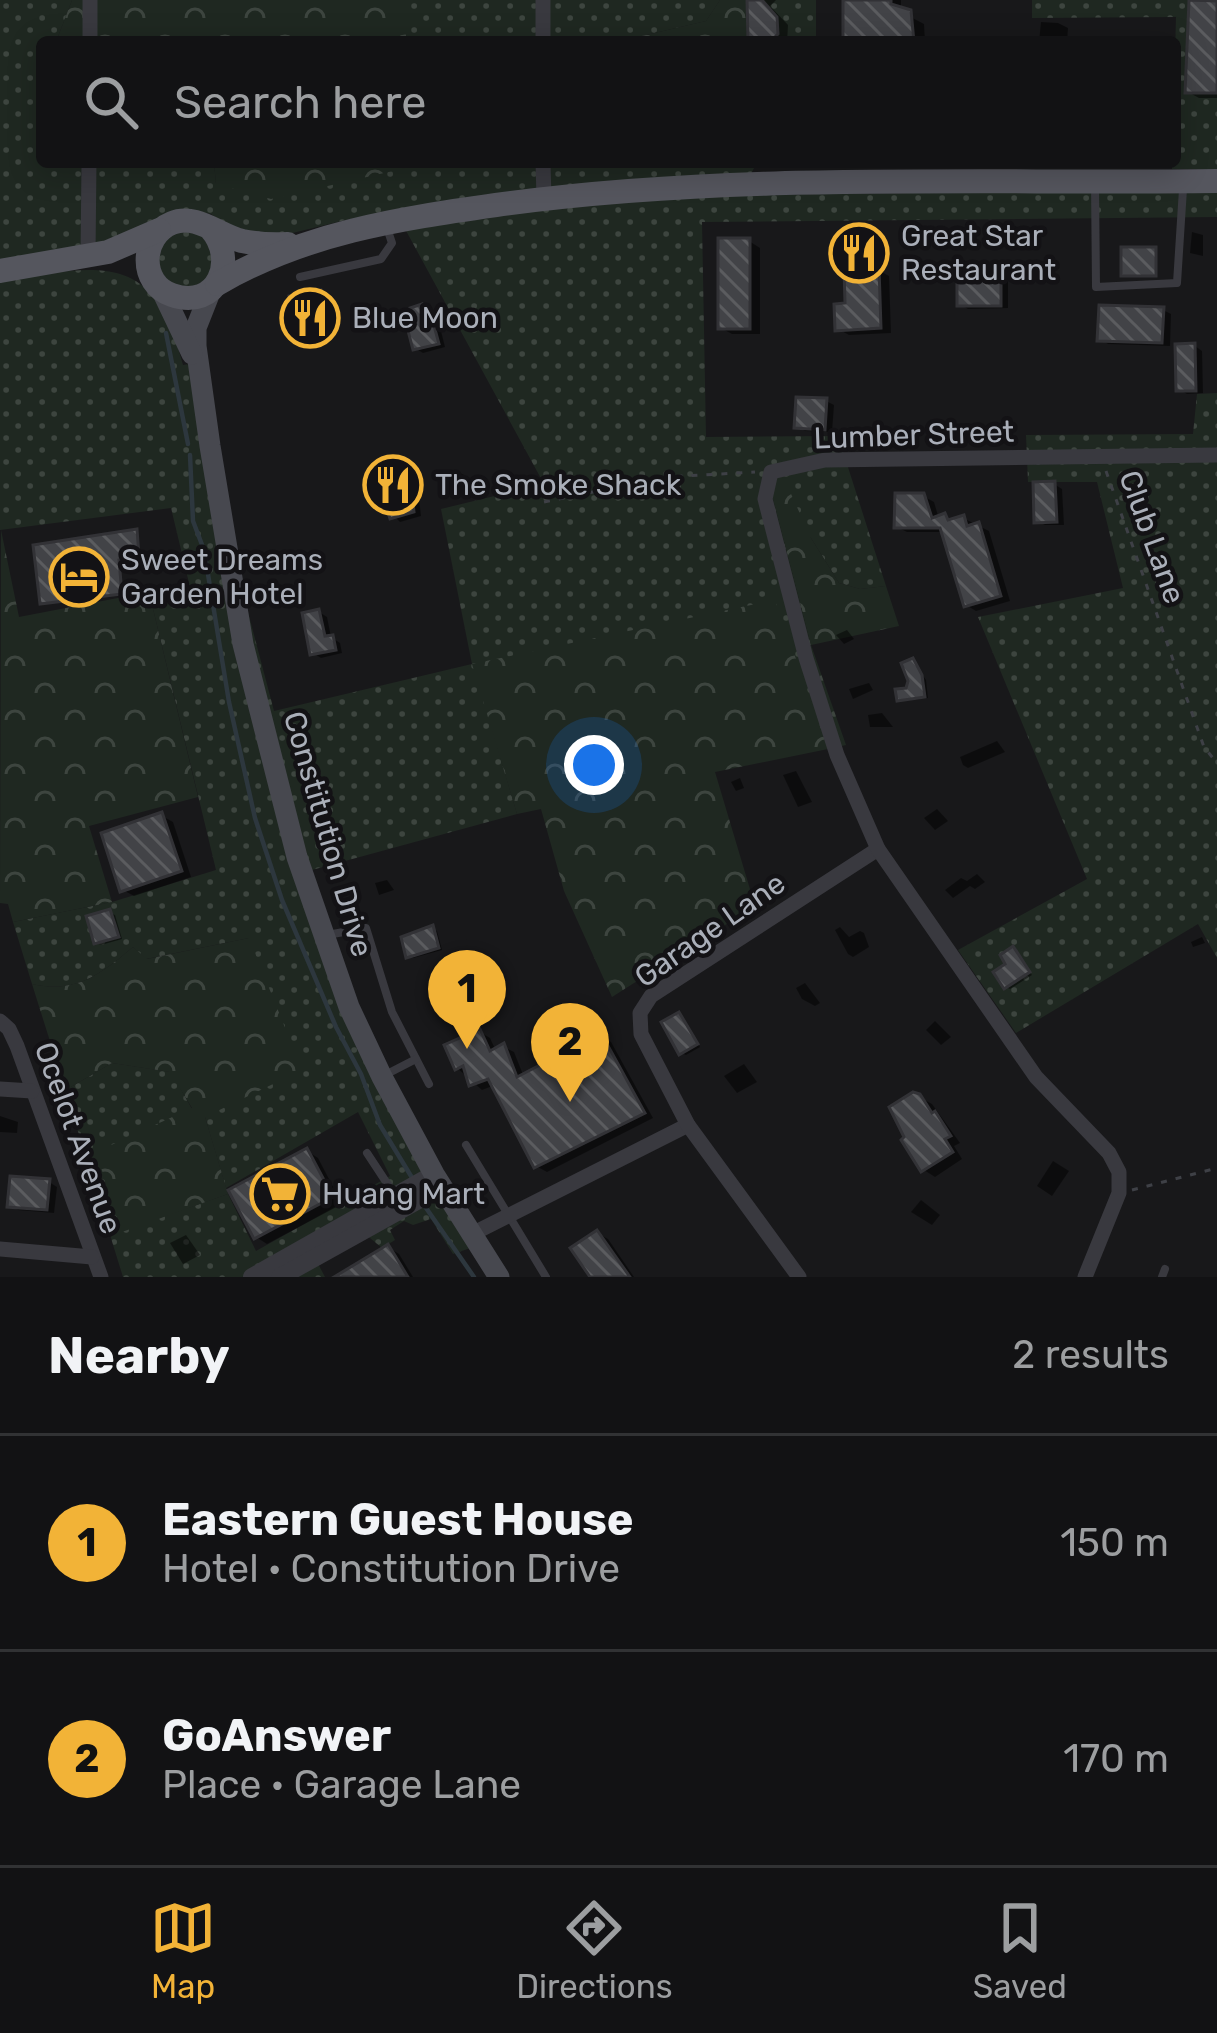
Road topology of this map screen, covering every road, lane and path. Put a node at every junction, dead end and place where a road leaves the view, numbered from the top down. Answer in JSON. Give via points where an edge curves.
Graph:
{"nodes":[{"id":1,"x":90,"y":0,"type":"edge"},
{"id":2,"x":543,"y":0,"type":"edge"},
{"id":3,"x":90,"y":36,"type":"edge"},
{"id":4,"x":543,"y":36,"type":"edge"},
{"id":5,"x":89,"y":168,"type":"edge"},
{"id":6,"x":544,"y":168,"type":"edge"},
{"id":7,"x":1095,"y":181,"type":"junction"},
{"id":8,"x":1184,"y":181,"type":"junction"},
{"id":9,"x":1217,"y":181,"type":"edge"},
{"id":10,"x":544,"y":199,"type":"junction"},
{"id":11,"x":384,"y":221,"type":"junction"},
{"id":12,"x":210,"y":228,"type":"junction"},
{"id":13,"x":162,"y":229,"type":"junction"},
{"id":14,"x":308,"y":241,"type":"junction"},
{"id":15,"x":88,"y":257,"type":"junction"},
{"id":16,"x":62,"y":263,"type":"junction"},
{"id":17,"x":0,"y":271,"type":"edge"},
{"id":18,"x":299,"y":277,"type":"dead end"},
{"id":19,"x":159,"y":287,"type":"junction"},
{"id":20,"x":214,"y":287,"type":"junction"},
{"id":21,"x":198,"y":372,"type":"junction"},
{"id":22,"x":1217,"y":455,"type":"edge"},
{"id":23,"x":1101,"y":458,"type":"junction"},
{"id":24,"x":771,"y":472,"type":"junction"},
{"id":25,"x":544,"y":502,"type":"dead end"},
{"id":26,"x":1217,"y":764,"type":"edge"},
{"id":27,"x":878,"y":849,"type":"junction"},
{"id":28,"x":323,"y":936,"type":"junction"},
{"id":29,"x":0,"y":1022,"type":"edge"},
{"id":30,"x":416,"y":1059,"type":"junction"},
{"id":31,"x":382,"y":1076,"type":"junction"},
{"id":32,"x":430,"y":1084,"type":"dead end"},
{"id":33,"x":0,"y":1089,"type":"edge"},
{"id":34,"x":32,"y":1091,"type":"junction"},
{"id":35,"x":688,"y":1125,"type":"junction"},
{"id":36,"x":466,"y":1145,"type":"dead end"},
{"id":37,"x":367,"y":1153,"type":"dead end"},
{"id":38,"x":1217,"y":1168,"type":"edge"},
{"id":39,"x":438,"y":1181,"type":"junction"},
{"id":40,"x":1119,"y":1192,"type":"junction"},
{"id":41,"x":399,"y":1202,"type":"junction"},
{"id":42,"x":506,"y":1217,"type":"junction"},
{"id":43,"x":472,"y":1234,"type":"junction"},
{"id":44,"x":0,"y":1250,"type":"edge"},
{"id":45,"x":92,"y":1257,"type":"junction"},
{"id":46,"x":101,"y":1277,"type":"edge"},
{"id":47,"x":252,"y":1277,"type":"edge"},
{"id":48,"x":280,"y":1277,"type":"edge"},
{"id":49,"x":499,"y":1277,"type":"edge"},
{"id":50,"x":546,"y":1277,"type":"edge"},
{"id":51,"x":799,"y":1277,"type":"edge"},
{"id":52,"x":1085,"y":1277,"type":"edge"}],
"edges":[{"from":1,"to":3,"type":"street"},
{"from":2,"to":4,"type":"street"},
{"from":5,"to":15,"type":"street"},
{"from":6,"to":10,"type":"street"},
{"from":7,"to":8,"type":"main road"},
{"from":7,"to":8,"type":"lane","via":[[1096,287],[1177,283]]},
{"from":7,"to":10,"type":"main road","via":[[671,187]]},
{"from":8,"to":9,"type":"main road"},
{"from":10,"to":11,"type":"main road"},
{"from":11,"to":14,"type":"main road"},
{"from":11,"to":18,"type":"lane","via":[[392,243],[381,259]]},
{"from":12,"to":13,"type":"main road","via":[[186,220]]},
{"from":12,"to":14,"type":"main road","via":[[260,244]]},
{"from":12,"to":20,"type":"main road","via":[[225,260]]},
{"from":13,"to":15,"type":"main road"},
{"from":13,"to":19,"type":"main road","via":[[147,261]]},
{"from":14,"to":20,"type":"main road"},
{"from":15,"to":16,"type":"main road"},
{"from":16,"to":17,"type":"main road"},
{"from":16,"to":19,"type":"main road","via":[[115,266]]},
{"from":19,"to":20,"type":"main road","via":[[187,298]]},
{"from":19,"to":21,"type":"main road","name":"Constitution Drive"},
{"from":20,"to":21,"type":"main road","name":"Constitution Drive","via":[[196,328]]},
{"from":21,"to":28,"type":"main road","name":"Constitution Drive","via":[[243,644]]},
{"from":22,"to":23,"type":"street","name":"Lumber Street"},
{"from":23,"to":24,"type":"street","name":"Lumber Street","via":[[825,460]]},
{"from":23,"to":26,"type":"path","name":"Club Lane","via":[[1204,747]]},
{"from":24,"to":25,"type":"path","via":[[666,477]]},
{"from":24,"to":27,"type":"street","via":[[765,499],[806,658]]},
{"from":27,"to":35,"type":"street","name":"Garage Lane","via":[[651,997],[640,1013],[641,1034]]},
{"from":27,"to":40,"type":"street","via":[[1036,1078],[1109,1153]]},
{"from":28,"to":30,"type":"lane","via":[[366,928]]},
{"from":28,"to":31,"type":"main road","name":"Constitution Drive"},
{"from":29,"to":34,"type":"street","name":"Ocelot Avenue"},
{"from":30,"to":31,"type":"lane"},
{"from":30,"to":32,"type":"lane"},
{"from":31,"to":39,"type":"main road","name":"Constitution Drive"},
{"from":33,"to":34,"type":"street"},
{"from":34,"to":45,"type":"street","name":"Ocelot Avenue"},
{"from":35,"to":42,"type":"street"},
{"from":35,"to":51,"type":"street","name":"Garage Lane"},
{"from":36,"to":42,"type":"lane"},
{"from":37,"to":41,"type":"lane"},
{"from":38,"to":40,"type":"path"},
{"from":39,"to":41,"type":"street"},
{"from":39,"to":43,"type":"main road","name":"Constitution Drive"},
{"from":40,"to":52,"type":"street"},
{"from":41,"to":47,"type":"street"},
{"from":41,"to":48,"type":"street"},
{"from":42,"to":43,"type":"street"},
{"from":42,"to":50,"type":"lane"},
{"from":43,"to":49,"type":"main road","name":"Constitution Drive"},
{"from":44,"to":45,"type":"street"},
{"from":45,"to":46,"type":"street","name":"Ocelot Avenue"}]}
